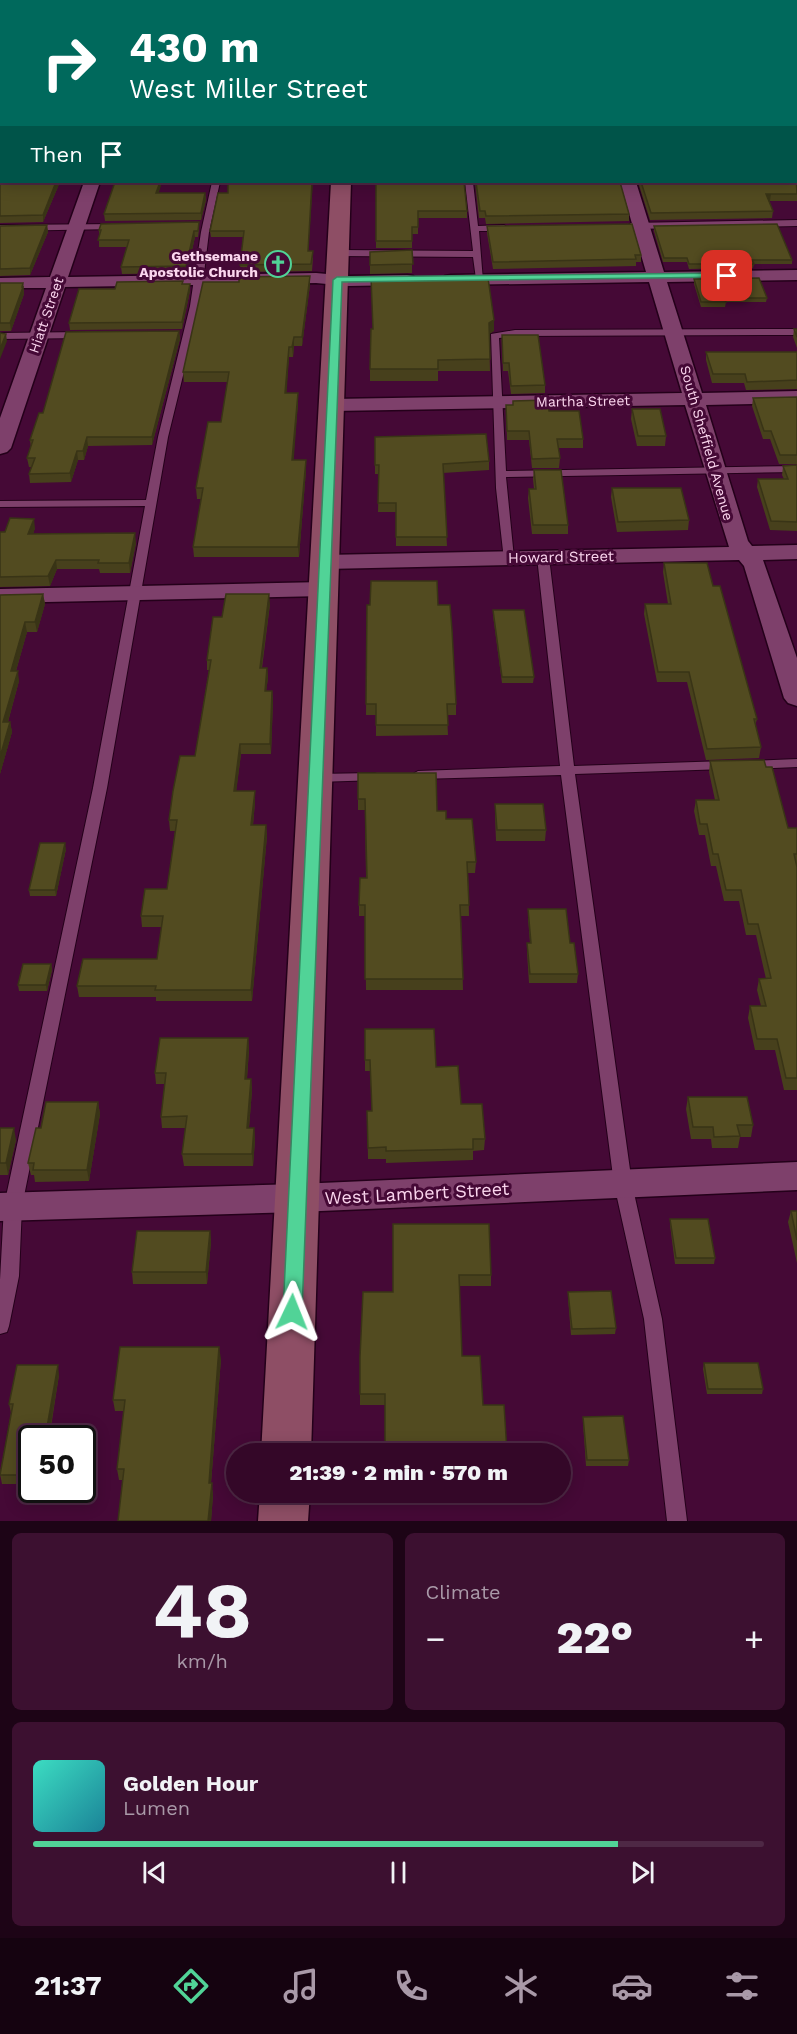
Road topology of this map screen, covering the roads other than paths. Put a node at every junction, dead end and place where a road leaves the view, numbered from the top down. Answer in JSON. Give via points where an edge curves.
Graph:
{"nodes":[{"id":1,"x":92,"y":183,"type":"edge"},
{"id":2,"x":216,"y":183,"type":"edge"},
{"id":3,"x":342,"y":183,"type":"edge"},
{"id":4,"x":469,"y":183,"type":"edge"},
{"id":5,"x":628,"y":183,"type":"edge"},
{"id":6,"x":797,"y":223,"type":"edge"},
{"id":7,"x":123,"y":225,"type":"edge"},
{"id":8,"x":620,"y":226,"type":"edge"},
{"id":9,"x":642,"y":226,"type":"junction"},
{"id":10,"x":76,"y":227,"type":"junction"},
{"id":11,"x":0,"y":228,"type":"edge"},
{"id":12,"x":519,"y":228,"type":"edge"},
{"id":13,"x":474,"y":229,"type":"junction"},
{"id":14,"x":477,"y":254,"type":"junction"},
{"id":15,"x":338,"y":266,"type":"junction"},
{"id":16,"x":797,"y":275,"type":"edge"},
{"id":17,"x":657,"y":276,"type":"junction"},
{"id":18,"x":480,"y":279,"type":"junction"},
{"id":19,"x":197,"y":280,"type":"junction"},
{"id":20,"x":57,"y":282,"type":"junction"},
{"id":21,"x":0,"y":283,"type":"edge"},
{"id":22,"x":674,"y":332,"type":"junction"},
{"id":23,"x":797,"y":332,"type":"edge"},
{"id":24,"x":38,"y":335,"type":"junction"},
{"id":25,"x":97,"y":335,"type":"edge"},
{"id":26,"x":0,"y":336,"type":"edge"},
{"id":27,"x":797,"y":397,"type":"edge"},
{"id":28,"x":695,"y":398,"type":"junction"},
{"id":29,"x":497,"y":402,"type":"junction"},
{"id":30,"x":333,"y":405,"type":"junction"},
{"id":31,"x":0,"y":448,"type":"edge"},
{"id":32,"x":797,"y":469,"type":"edge"},
{"id":33,"x":716,"y":470,"type":"junction"},
{"id":34,"x":502,"y":474,"type":"junction"},
{"id":35,"x":151,"y":503,"type":"junction"},
{"id":36,"x":0,"y":504,"type":"edge"},
{"id":37,"x":797,"y":552,"type":"edge"},
{"id":38,"x":746,"y":553,"type":"junction"},
{"id":39,"x":543,"y":557,"type":"junction"},
{"id":40,"x":508,"y":558,"type":"junction"},
{"id":41,"x":325,"y":576,"type":"junction"},
{"id":42,"x":135,"y":593,"type":"junction"},
{"id":43,"x":0,"y":596,"type":"edge"},
{"id":44,"x":797,"y":698,"type":"edge"},
{"id":45,"x":797,"y":763,"type":"edge"},
{"id":46,"x":567,"y":770,"type":"junction"},
{"id":47,"x":316,"y":778,"type":"junction"},
{"id":48,"x":797,"y":1176,"type":"edge"},
{"id":49,"x":623,"y":1184,"type":"junction"},
{"id":50,"x":298,"y":1198,"type":"junction"},
{"id":51,"x":7,"y":1207,"type":"edge"},
{"id":52,"x":0,"y":1326,"type":"edge"},
{"id":53,"x":287,"y":1443,"type":"edge"},
{"id":54,"x":284,"y":1503,"type":"edge"},
{"id":55,"x":283,"y":1521,"type":"edge"},
{"id":56,"x":677,"y":1521,"type":"edge"}],
"edges":[{"from":1,"to":10,"type":"street","name":"Hiatt Street"},
{"from":2,"to":19,"type":"lane","via":[[201,224]]},
{"from":3,"to":15,"type":"main road"},
{"from":4,"to":13,"type":"lane"},
{"from":5,"to":9,"type":"street","name":"South Sheffield Avenue"},
{"from":6,"to":9,"type":"lane"},
{"from":7,"to":10,"type":"lane"},
{"from":8,"to":9,"type":"lane"},
{"from":9,"to":17,"type":"street","name":"South Sheffield Avenue"},
{"from":10,"to":11,"type":"lane"},
{"from":10,"to":20,"type":"street","name":"Hiatt Street"},
{"from":12,"to":13,"type":"lane"},
{"from":13,"to":14,"type":"lane"},
{"from":14,"to":15,"type":"lane"},
{"from":14,"to":18,"type":"lane"},
{"from":15,"to":18,"type":"street","via":[[430,280]]},
{"from":15,"to":19,"type":"street","via":[[316,278]]},
{"from":15,"to":30,"type":"main road"},
{"from":16,"to":17,"type":"street"},
{"from":17,"to":18,"type":"street"},
{"from":17,"to":22,"type":"street","name":"South Sheffield Avenue"},
{"from":19,"to":20,"type":"street"},
{"from":19,"to":35,"type":"lane","via":[[195,306],[182,334]]},
{"from":20,"to":21,"type":"street"},
{"from":20,"to":24,"type":"street","name":"Hiatt Street"},
{"from":22,"to":23,"type":"lane"},
{"from":22,"to":28,"type":"street","name":"South Sheffield Avenue"},
{"from":22,"to":29,"type":"lane","via":[[494,336]]},
{"from":24,"to":25,"type":"lane"},
{"from":24,"to":26,"type":"lane"},
{"from":24,"to":31,"type":"street","name":"Hiatt Street"},
{"from":27,"to":28,"type":"street","name":"Martha Street"},
{"from":28,"to":29,"type":"street","name":"Martha Street"},
{"from":28,"to":33,"type":"street","name":"South Sheffield Avenue"},
{"from":29,"to":30,"type":"street","name":"Martha Street"},
{"from":29,"to":34,"type":"lane"},
{"from":30,"to":41,"type":"main road"},
{"from":32,"to":33,"type":"lane"},
{"from":33,"to":34,"type":"lane"},
{"from":33,"to":38,"type":"street","name":"South Sheffield Avenue","via":[[737,542]]},
{"from":34,"to":40,"type":"lane"},
{"from":35,"to":36,"type":"lane"},
{"from":35,"to":42,"type":"lane"},
{"from":37,"to":38,"type":"street","name":"Howard Street"},
{"from":38,"to":39,"type":"street","name":"Howard Street"},
{"from":38,"to":44,"type":"street","name":"South Sheffield Avenue","via":[[755,565]]},
{"from":39,"to":40,"type":"street","name":"Howard Street"},
{"from":39,"to":46,"type":"lane"},
{"from":40,"to":41,"type":"street","name":"Howard Street"},
{"from":41,"to":42,"type":"street","name":"Howard Street"},
{"from":41,"to":47,"type":"main road"},
{"from":42,"to":43,"type":"street","name":"Howard Street"},
{"from":42,"to":51,"type":"lane","via":[[100,788]]},
{"from":45,"to":46,"type":"lane"},
{"from":46,"to":47,"type":"lane"},
{"from":46,"to":49,"type":"lane"},
{"from":47,"to":50,"type":"main road"},
{"from":48,"to":49,"type":"street","name":"West Lambert Street"},
{"from":49,"to":50,"type":"street","name":"West Lambert Street"},
{"from":49,"to":56,"type":"lane","via":[[653,1319]]},
{"from":50,"to":51,"type":"street","name":"West Lambert Street"},
{"from":50,"to":53,"type":"main road"},
{"from":51,"to":52,"type":"lane","via":[[10,1276]]},
{"from":54,"to":55,"type":"main road"}]}
